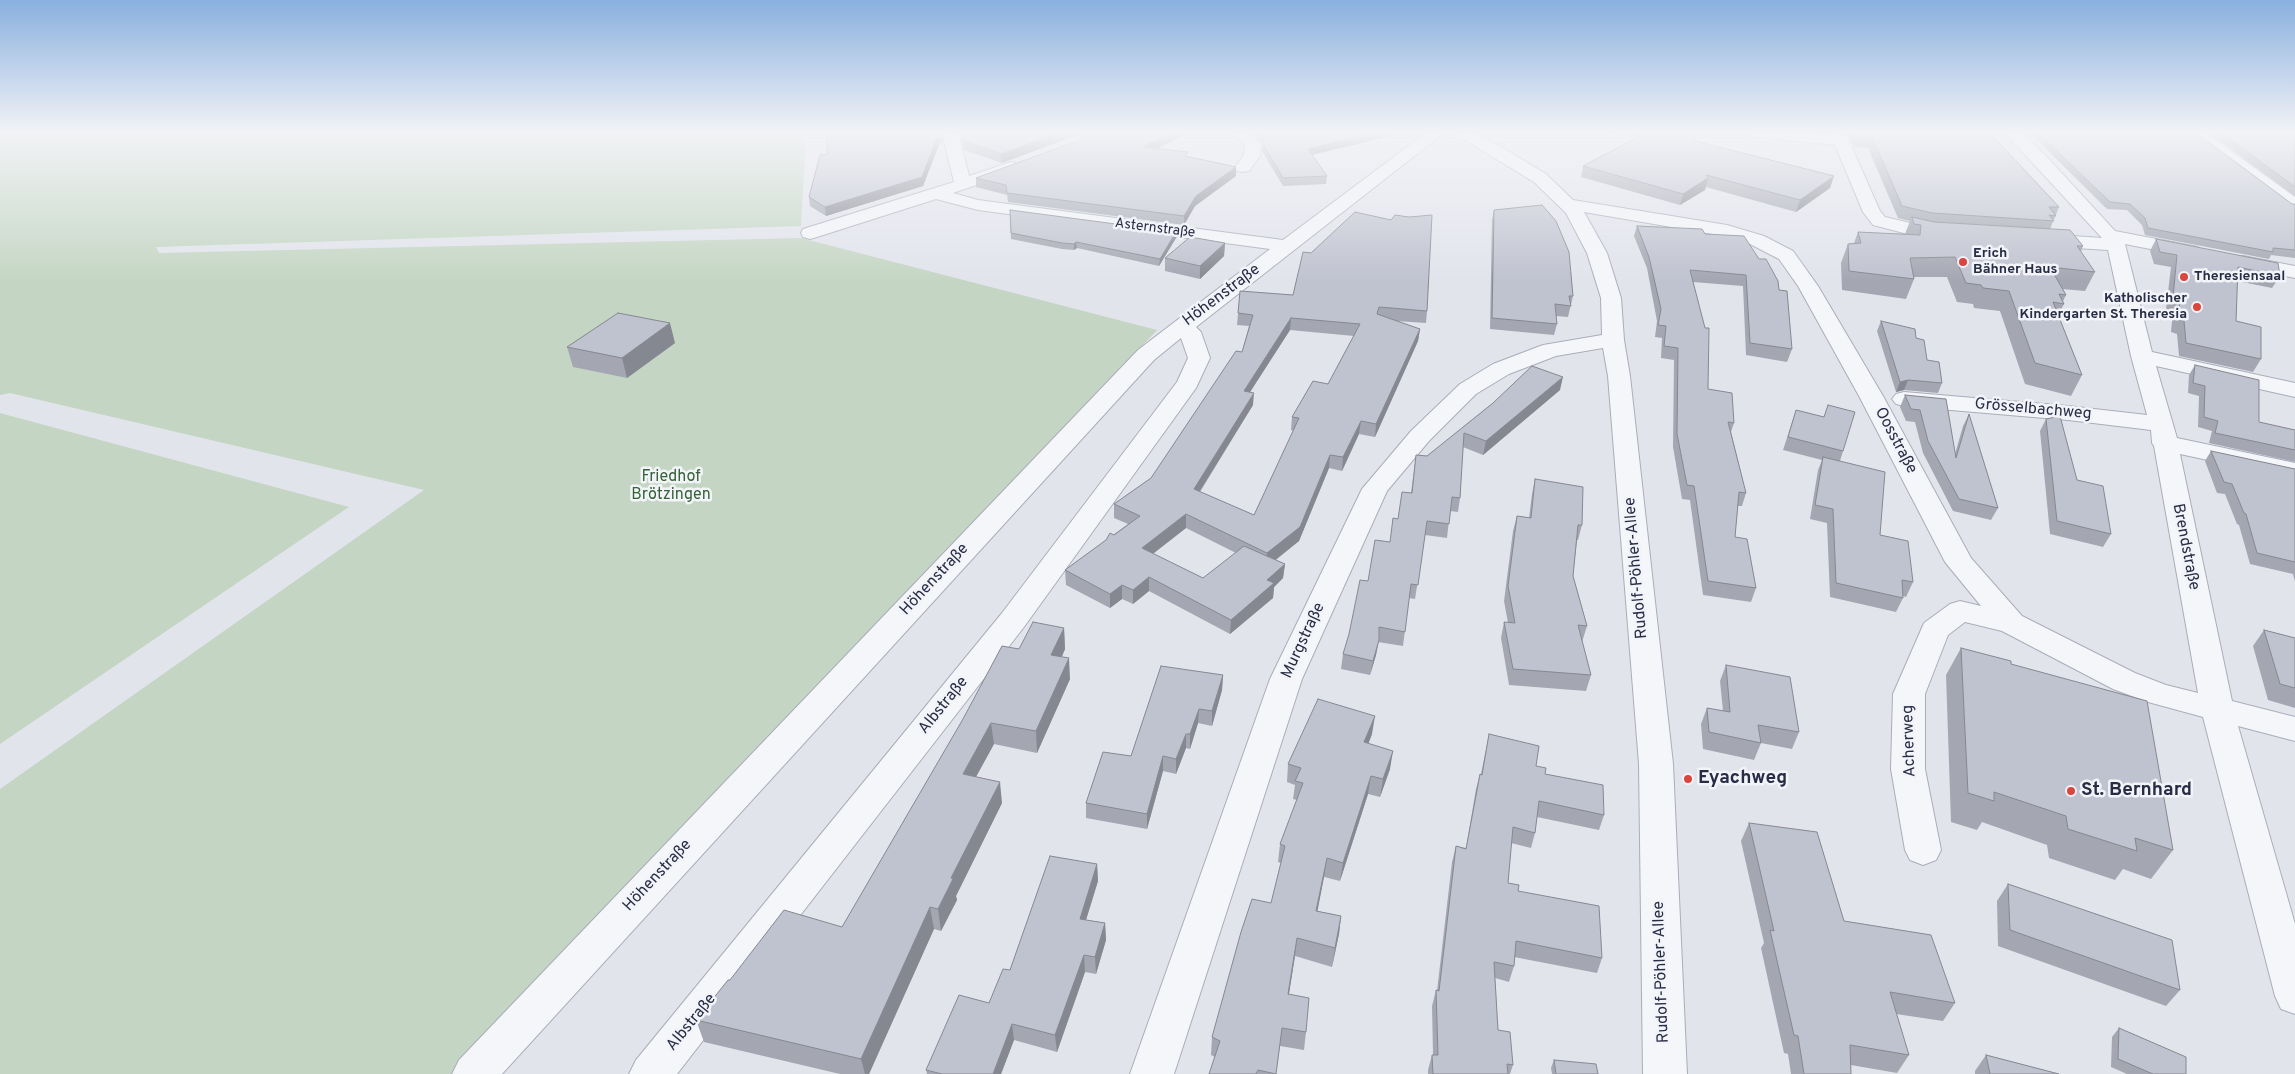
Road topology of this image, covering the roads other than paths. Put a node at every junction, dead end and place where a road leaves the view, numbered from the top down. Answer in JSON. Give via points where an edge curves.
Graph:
{"nodes":[{"id":1,"x":968,"y":182,"type":"edge"},
{"id":2,"x":1371,"y":182,"type":"edge"},
{"id":3,"x":1544,"y":182,"type":"edge"},
{"id":4,"x":1859,"y":182,"type":"edge"},
{"id":5,"x":2061,"y":182,"type":"edge"},
{"id":6,"x":2263,"y":182,"type":"edge"},
{"id":7,"x":963,"y":184,"type":"joint"},
{"id":8,"x":935,"y":194,"type":"junction"},
{"id":9,"x":1568,"y":204,"type":"junction"},
{"id":10,"x":2295,"y":206,"type":"edge"},
{"id":11,"x":810,"y":233,"type":"dead end"},
{"id":12,"x":1967,"y":236,"type":"edge"},
{"id":13,"x":2026,"y":239,"type":"edge"},
{"id":14,"x":2113,"y":240,"type":"junction"},
{"id":15,"x":1287,"y":246,"type":"junction"},
{"id":16,"x":2207,"y":254,"type":"edge"},
{"id":17,"x":2227,"y":258,"type":"edge"},
{"id":18,"x":2295,"y":272,"type":"edge"},
{"id":19,"x":1181,"y":327,"type":"junction"},
{"id":20,"x":1613,"y":340,"type":"junction"},
{"id":21,"x":2142,"y":356,"type":"junction"},
{"id":22,"x":2295,"y":390,"type":"edge"},
{"id":23,"x":1904,"y":399,"type":"edge"},
{"id":24,"x":2163,"y":434,"type":"junction"},
{"id":25,"x":2295,"y":471,"type":"edge"},
{"id":26,"x":2011,"y":622,"type":"junction"},
{"id":27,"x":2217,"y":708,"type":"junction"},
{"id":28,"x":2295,"y":729,"type":"edge"},
{"id":29,"x":1923,"y":850,"type":"dead end"},
{"id":30,"x":2295,"y":996,"type":"edge"},
{"id":31,"x":474,"y":1074,"type":"edge"},
{"id":32,"x":651,"y":1074,"type":"edge"},
{"id":33,"x":1152,"y":1074,"type":"edge"},
{"id":34,"x":1665,"y":1074,"type":"edge"}],
"edges":[{"from":1,"to":7,"type":"street"},
{"from":2,"to":15,"type":"street","name":"Höhenstraße"},
{"from":3,"to":9,"type":"street","name":"Rudolf-Pöhler-Allee"},
{"from":4,"to":12,"type":"street","via":[[1879,220],[1928,233]]},
{"from":5,"to":14,"type":"street","name":"Brendstraße"},
{"from":6,"to":10,"type":"street"},
{"from":7,"to":8,"type":"street"},
{"from":8,"to":11,"type":"street"},
{"from":8,"to":15,"type":"street","name":"Asternstraße","via":[[988,206]]},
{"from":9,"to":20,"type":"street","name":"Rudolf-Pöhler-Allee","via":[[1597,253],[1611,298]]},
{"from":9,"to":26,"type":"street","name":"Oosstraße","via":[[1727,231],[1757,240],[1786,255],[1808,286],[1871,396],[1959,562]]},
{"from":13,"to":14,"type":"street"},
{"from":14,"to":16,"type":"street"},
{"from":14,"to":21,"type":"street","name":"Brendstraße"},
{"from":15,"to":19,"type":"street","name":"Höhenstraße"},
{"from":17,"to":18,"type":"street"},
{"from":19,"to":31,"type":"street","name":"Höhenstraße","via":[[1146,355]]},
{"from":19,"to":32,"type":"street","name":"Albstraße","via":[[1190,332],[1199,358],[1188,383],[1013,620]]},
{"from":20,"to":33,"type":"street","name":"Murgstraße","via":[[1551,350],[1501,369],[1468,389],[1420,436],[1375,489],[1286,679]]},
{"from":20,"to":34,"type":"street","name":"Rudolf-Pöhler-Allee","via":[[1656,764]]},
{"from":21,"to":22,"type":"street"},
{"from":21,"to":24,"type":"street","name":"Brendstraße"},
{"from":23,"to":24,"type":"street","name":"Grösselbachweg","via":[[2068,413]]},
{"from":24,"to":25,"type":"street","name":"Grösselbachweg"},
{"from":24,"to":27,"type":"street","name":"Brendstraße"},
{"from":26,"to":27,"type":"street","name":"Oosstraße","via":[[2124,681],[2159,694]]},
{"from":26,"to":29,"type":"street","name":"Acherweg","via":[[1960,611],[1935,630],[1909,694],[1908,769]]},
{"from":27,"to":28,"type":"street","name":"Oosstraße"},
{"from":27,"to":30,"type":"street","name":"Brendstraße"}]}
